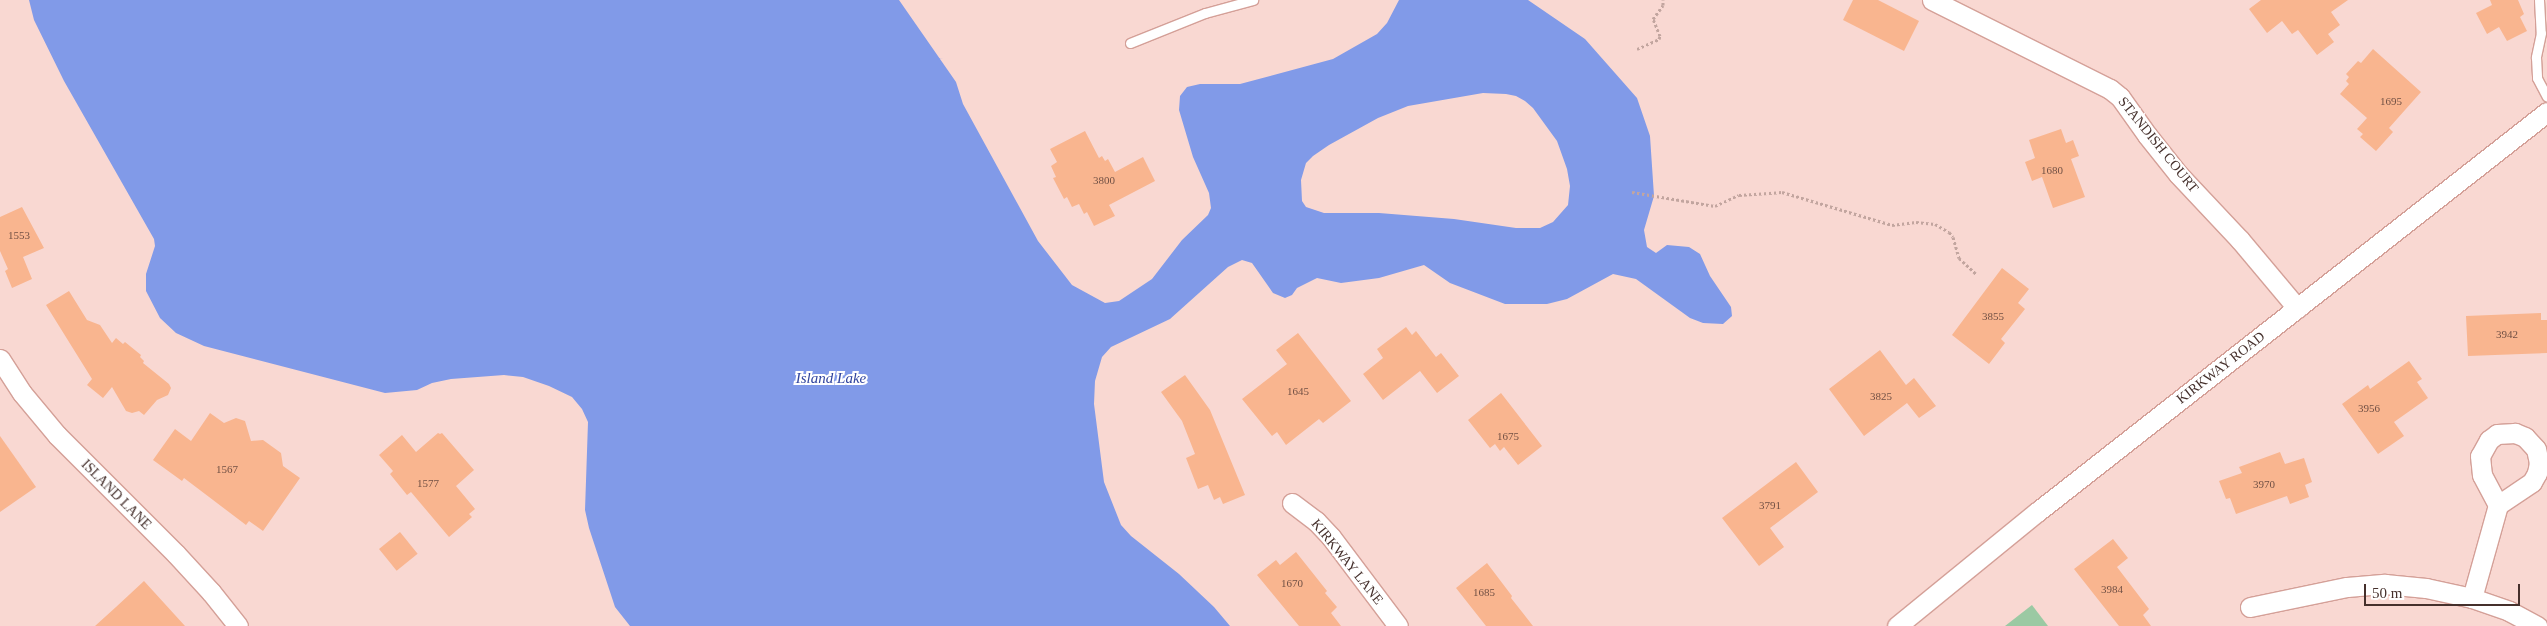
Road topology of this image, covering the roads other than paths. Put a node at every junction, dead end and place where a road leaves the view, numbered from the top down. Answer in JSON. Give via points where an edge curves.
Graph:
{"nodes":[{"id":1,"x":1253,"y":0,"type":"edge"},
{"id":2,"x":1932,"y":0,"type":"edge"},
{"id":3,"x":2539,"y":0,"type":"edge"},
{"id":4,"x":1130,"y":43,"type":"dead end"},
{"id":5,"x":2547,"y":97,"type":"edge"},
{"id":6,"x":2547,"y":112,"type":"edge"},
{"id":7,"x":2297,"y":308,"type":"junction"},
{"id":8,"x":0,"y":359,"type":"edge"},
{"id":9,"x":1292,"y":503,"type":"dead end"},
{"id":10,"x":2498,"y":506,"type":"dead end"},
{"id":11,"x":2472,"y":598,"type":"junction"},
{"id":12,"x":2250,"y":607,"type":"dead end"},
{"id":13,"x":238,"y":626,"type":"edge"},
{"id":14,"x":1398,"y":626,"type":"edge"},
{"id":15,"x":1897,"y":626,"type":"edge"},
{"id":16,"x":2537,"y":626,"type":"edge"}],
"edges":[{"from":1,"to":4,"type":"lane","via":[[1205,13]]},
{"from":2,"to":7,"type":"street","name":"STANDISH COURT","via":[[2110,89],[2120,97],[2178,174],[2240,240]]},
{"from":3,"to":5,"type":"lane","via":[[2541,33],[2536,57],[2537,78]]},
{"from":6,"to":7,"type":"street","name":"KIRKWAY ROAD"},
{"from":7,"to":15,"type":"street","name":"KIRKWAY ROAD"},
{"from":8,"to":13,"type":"street","name":"ISLAND LANE","via":[[22,393],[57,435],[176,554]]},
{"from":9,"to":14,"type":"street","name":"KIRKWAY LANE","via":[[1316,521],[1330,537]]},
{"from":10,"to":11,"type":"street"},
{"from":11,"to":12,"type":"street","via":[[2426,588],[2385,584],[2347,587]]},
{"from":11,"to":16,"type":"street","via":[[2509,611]]}]}
